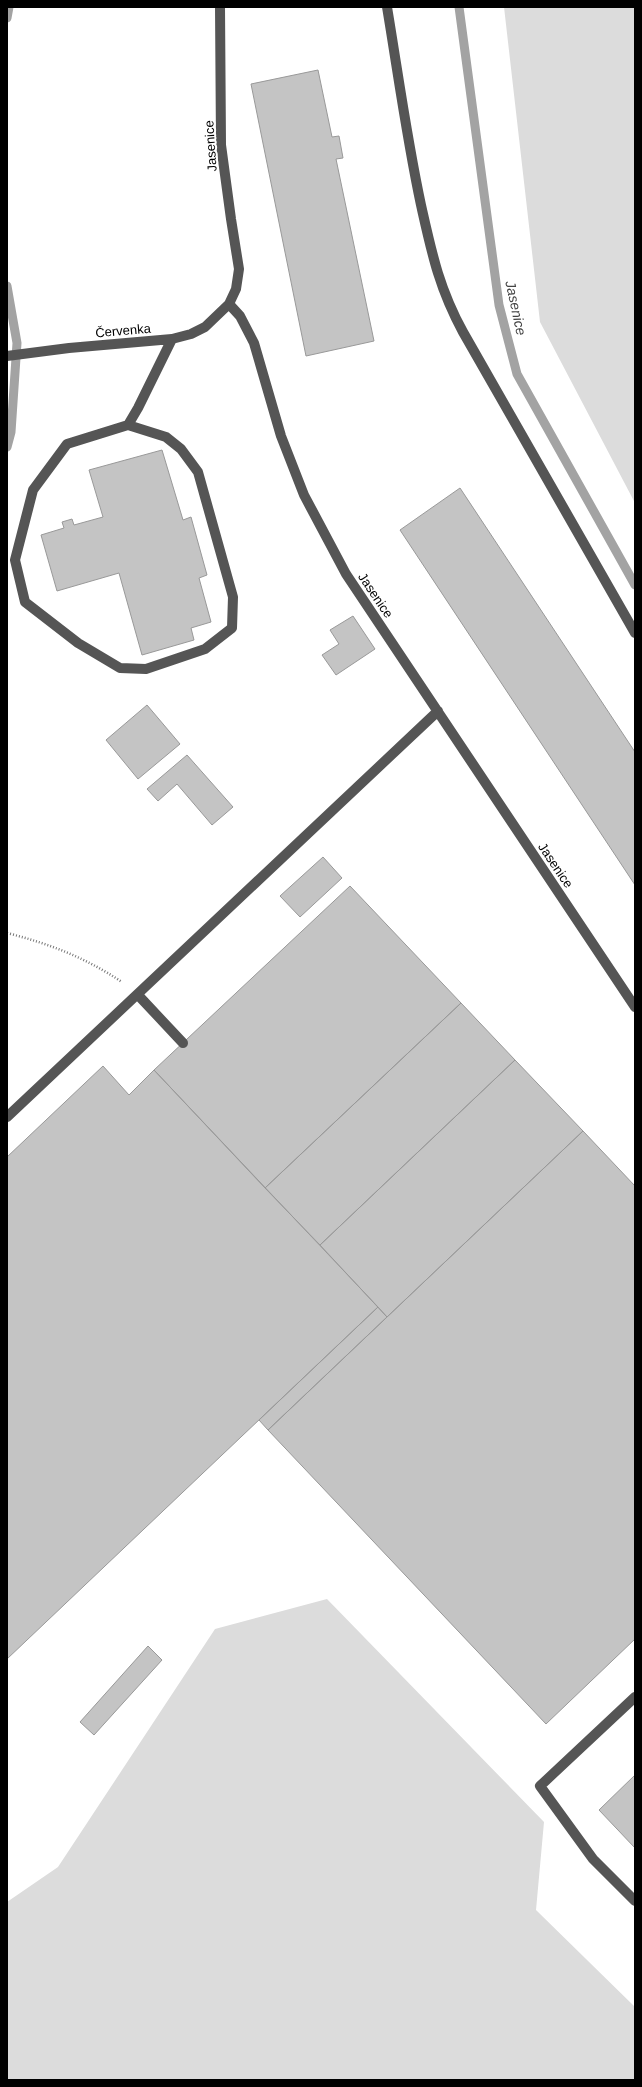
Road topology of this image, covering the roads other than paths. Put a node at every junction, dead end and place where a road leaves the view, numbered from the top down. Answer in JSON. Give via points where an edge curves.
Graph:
{"nodes":[{"id":1,"x":220,"y":7,"type":"edge"},
{"id":2,"x":388,"y":7,"type":"edge"},
{"id":3,"x":229,"y":304,"type":"junction"},
{"id":4,"x":172,"y":339,"type":"junction"},
{"id":5,"x":7,"y":356,"type":"edge"},
{"id":6,"x":128,"y":425,"type":"junction"},
{"id":7,"x":635,"y":633,"type":"edge"},
{"id":8,"x":438,"y":711,"type":"junction"},
{"id":9,"x":138,"y":995,"type":"junction"},
{"id":10,"x":635,"y":1007,"type":"edge"},
{"id":11,"x":183,"y":1043,"type":"dead end"},
{"id":12,"x":7,"y":1117,"type":"edge"},
{"id":13,"x":635,"y":1697,"type":"edge"},
{"id":14,"x":635,"y":1900,"type":"edge"}],
"edges":[{"from":1,"to":3,"type":"street","name":"Jasenice","via":[[221,145],[239,269],[236,289]]},
{"from":2,"to":7,"type":"street","via":[[413,168],[441,288],[463,332]]},
{"from":3,"to":4,"type":"street","name":"Červenka","via":[[205,327]]},
{"from":3,"to":8,"type":"street","name":"Jasenice","via":[[240,316],[254,343],[292,465],[323,533],[346,574]]},
{"from":4,"to":5,"type":"street","name":"Červenka"},
{"from":4,"to":6,"type":"street"},
{"from":6,"to":6,"type":"street","via":[[67,444],[33,490],[15,560],[25,602],[78,643],[120,668],[146,669],[205,649],[232,628],[233,596],[198,472],[181,449],[166,437]]},
{"from":8,"to":9,"type":"street"},
{"from":8,"to":10,"type":"street","name":"Jasenice"},
{"from":9,"to":11,"type":"street"},
{"from":9,"to":12,"type":"street"},
{"from":13,"to":14,"type":"street","via":[[540,1786],[593,1859]]}]}
